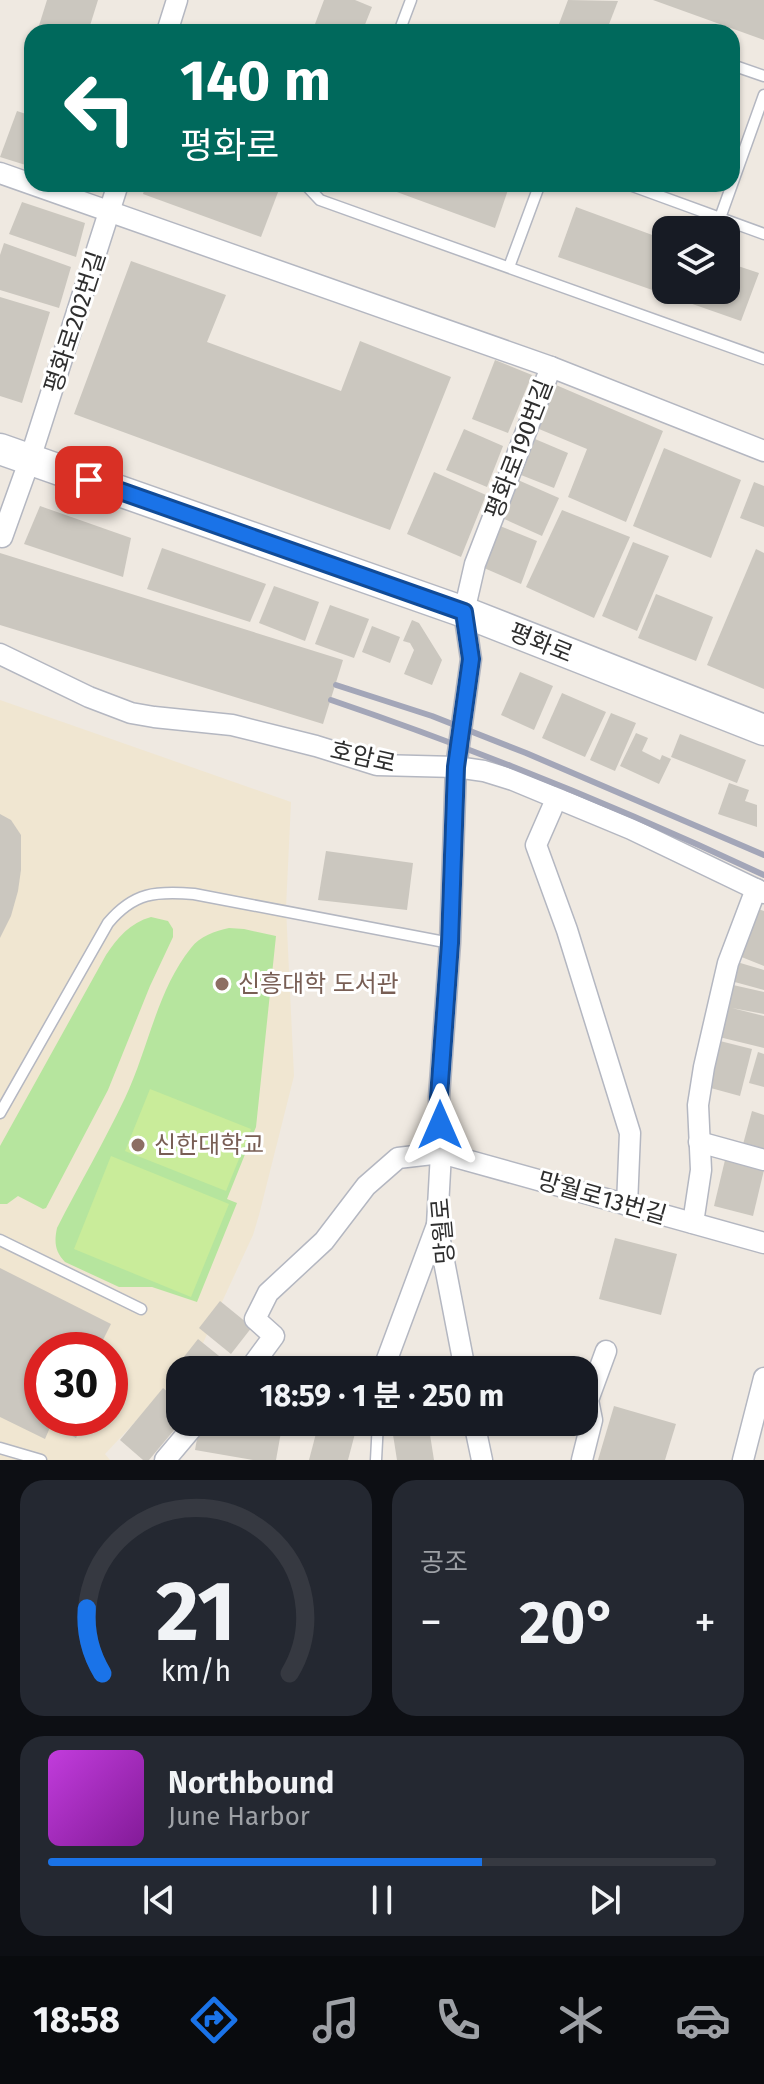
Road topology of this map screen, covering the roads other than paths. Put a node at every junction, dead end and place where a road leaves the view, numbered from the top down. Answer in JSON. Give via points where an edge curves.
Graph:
{"nodes":[{"id":1,"x":177,"y":0,"type":"edge"},
{"id":2,"x":411,"y":0,"type":"edge"},
{"id":3,"x":170,"y":24,"type":"edge"},
{"id":4,"x":402,"y":24,"type":"edge"},
{"id":5,"x":740,"y":68,"type":"edge"},
{"id":6,"x":764,"y":76,"type":"edge"},
{"id":7,"x":764,"y":95,"type":"edge"},
{"id":8,"x":740,"y":162,"type":"edge"},
{"id":9,"x":0,"y":173,"type":"edge"},
{"id":10,"x":24,"y":182,"type":"edge"},
{"id":11,"x":54,"y":192,"type":"edge"},
{"id":12,"x":116,"y":192,"type":"edge"},
{"id":13,"x":312,"y":192,"type":"edge"},
{"id":14,"x":538,"y":192,"type":"edge"},
{"id":15,"x":649,"y":192,"type":"edge"},
{"id":16,"x":729,"y":192,"type":"edge"},
{"id":17,"x":110,"y":212,"type":"junction"},
{"id":18,"x":715,"y":216,"type":"edge"},
{"id":19,"x":721,"y":216,"type":"edge"},
{"id":20,"x":740,"y":225,"type":"edge"},
{"id":21,"x":764,"y":234,"type":"edge"},
{"id":22,"x":509,"y":267,"type":"junction"},
{"id":23,"x":764,"y":359,"type":"edge"},
{"id":24,"x":551,"y":367,"type":"junction"},
{"id":25,"x":0,"y":449,"type":"edge"},
{"id":26,"x":764,"y":451,"type":"edge"},
{"id":27,"x":30,"y":459,"type":"junction"},
{"id":28,"x":2,"y":537,"type":"dead end"},
{"id":29,"x":464,"y":612,"type":"junction"},
{"id":30,"x":0,"y":654,"type":"edge"},
{"id":31,"x":764,"y":730,"type":"edge"},
{"id":32,"x":456,"y":767,"type":"junction"},
{"id":33,"x":557,"y":797,"type":"junction"},
{"id":34,"x":760,"y":891,"type":"edge"},
{"id":35,"x":450,"y":943,"type":"junction"},
{"id":36,"x":0,"y":1113,"type":"edge"},
{"id":37,"x":699,"y":1142,"type":"junction"},
{"id":38,"x":441,"y":1153,"type":"junction"},
{"id":39,"x":764,"y":1160,"type":"edge"},
{"id":40,"x":627,"y":1205,"type":"junction"},
{"id":41,"x":693,"y":1223,"type":"junction"},
{"id":42,"x":437,"y":1225,"type":"junction"},
{"id":43,"x":0,"y":1240,"type":"edge"},
{"id":44,"x":764,"y":1243,"type":"edge"},
{"id":45,"x":141,"y":1309,"type":"dead end"},
{"id":46,"x":606,"y":1351,"type":"dead end"},
{"id":47,"x":259,"y":1356,"type":"edge"},
{"id":48,"x":388,"y":1356,"type":"edge"},
{"id":49,"x":462,"y":1356,"type":"edge"},
{"id":50,"x":764,"y":1378,"type":"edge"},
{"id":51,"x":185,"y":1436,"type":"edge"},
{"id":52,"x":377,"y":1436,"type":"edge"},
{"id":53,"x":477,"y":1436,"type":"edge"},
{"id":54,"x":0,"y":1448,"type":"edge"},
{"id":55,"x":41,"y":1460,"type":"edge"},
{"id":56,"x":165,"y":1460,"type":"edge"},
{"id":57,"x":376,"y":1460,"type":"edge"},
{"id":58,"x":482,"y":1460,"type":"edge"},
{"id":59,"x":582,"y":1460,"type":"edge"},
{"id":60,"x":743,"y":1460,"type":"edge"}],
"edges":[{"from":1,"to":3,"type":"street"},
{"from":2,"to":4,"type":"lane"},
{"from":5,"to":6,"type":"lane"},
{"from":7,"to":8,"type":"lane"},
{"from":9,"to":10,"type":"street"},
{"from":11,"to":17,"type":"street"},
{"from":12,"to":17,"type":"street","name":"평화로202번길"},
{"from":13,"to":22,"type":"lane","via":[[320,200]]},
{"from":14,"to":22,"type":"lane"},
{"from":15,"to":18,"type":"lane"},
{"from":16,"to":19,"type":"lane"},
{"from":17,"to":24,"type":"street"},
{"from":17,"to":27,"type":"street","name":"평화로202번길"},
{"from":20,"to":21,"type":"lane"},
{"from":22,"to":23,"type":"lane"},
{"from":24,"to":26,"type":"street","name":"평화로190번길"},
{"from":24,"to":29,"type":"street","name":"평화로190번길","via":[[475,564]]},
{"from":25,"to":27,"type":"main road","name":"평화로"},
{"from":27,"to":28,"type":"street","name":"평화로202번길"},
{"from":27,"to":29,"type":"main road","name":"평화로"},
{"from":29,"to":31,"type":"main road","name":"평화로"},
{"from":29,"to":32,"type":"street","name":"망월로","via":[[471,659]]},
{"from":30,"to":32,"type":"street","name":"호암로","via":[[131,713],[232,725],[377,765]]},
{"from":32,"to":33,"type":"street","name":"호암로","via":[[484,771]]},
{"from":32,"to":35,"type":"street","name":"망월로"},
{"from":33,"to":34,"type":"street","name":"호암로"},
{"from":33,"to":40,"type":"street","via":[[536,845],[630,1133]]},
{"from":34,"to":37,"type":"street","via":[[728,963],[704,1067]]},
{"from":35,"to":36,"type":"lane","via":[[194,894],[149,895],[124,906],[108,923]]},
{"from":35,"to":38,"type":"street","name":"망월로","via":[[439,1097]]},
{"from":37,"to":39,"type":"street"},
{"from":37,"to":41,"type":"street","via":[[701,1170]]},
{"from":38,"to":40,"type":"street","name":"망월로13번길"},
{"from":38,"to":42,"type":"street","name":"망월로"},
{"from":38,"to":47,"type":"street","via":[[398,1158],[366,1186],[324,1241],[268,1293],[255,1319],[274,1336]]},
{"from":40,"to":41,"type":"street","name":"망월로13번길"},
{"from":41,"to":44,"type":"street","name":"망월로13번길"},
{"from":42,"to":48,"type":"street"},
{"from":42,"to":49,"type":"street","name":"망월로"},
{"from":43,"to":45,"type":"lane"},
{"from":46,"to":59,"type":"street","via":[[588,1400],[592,1420]]},
{"from":50,"to":60,"type":"street"},
{"from":51,"to":56,"type":"street"},
{"from":52,"to":57,"type":"lane"},
{"from":53,"to":58,"type":"street"},
{"from":54,"to":55,"type":"lane"}]}
